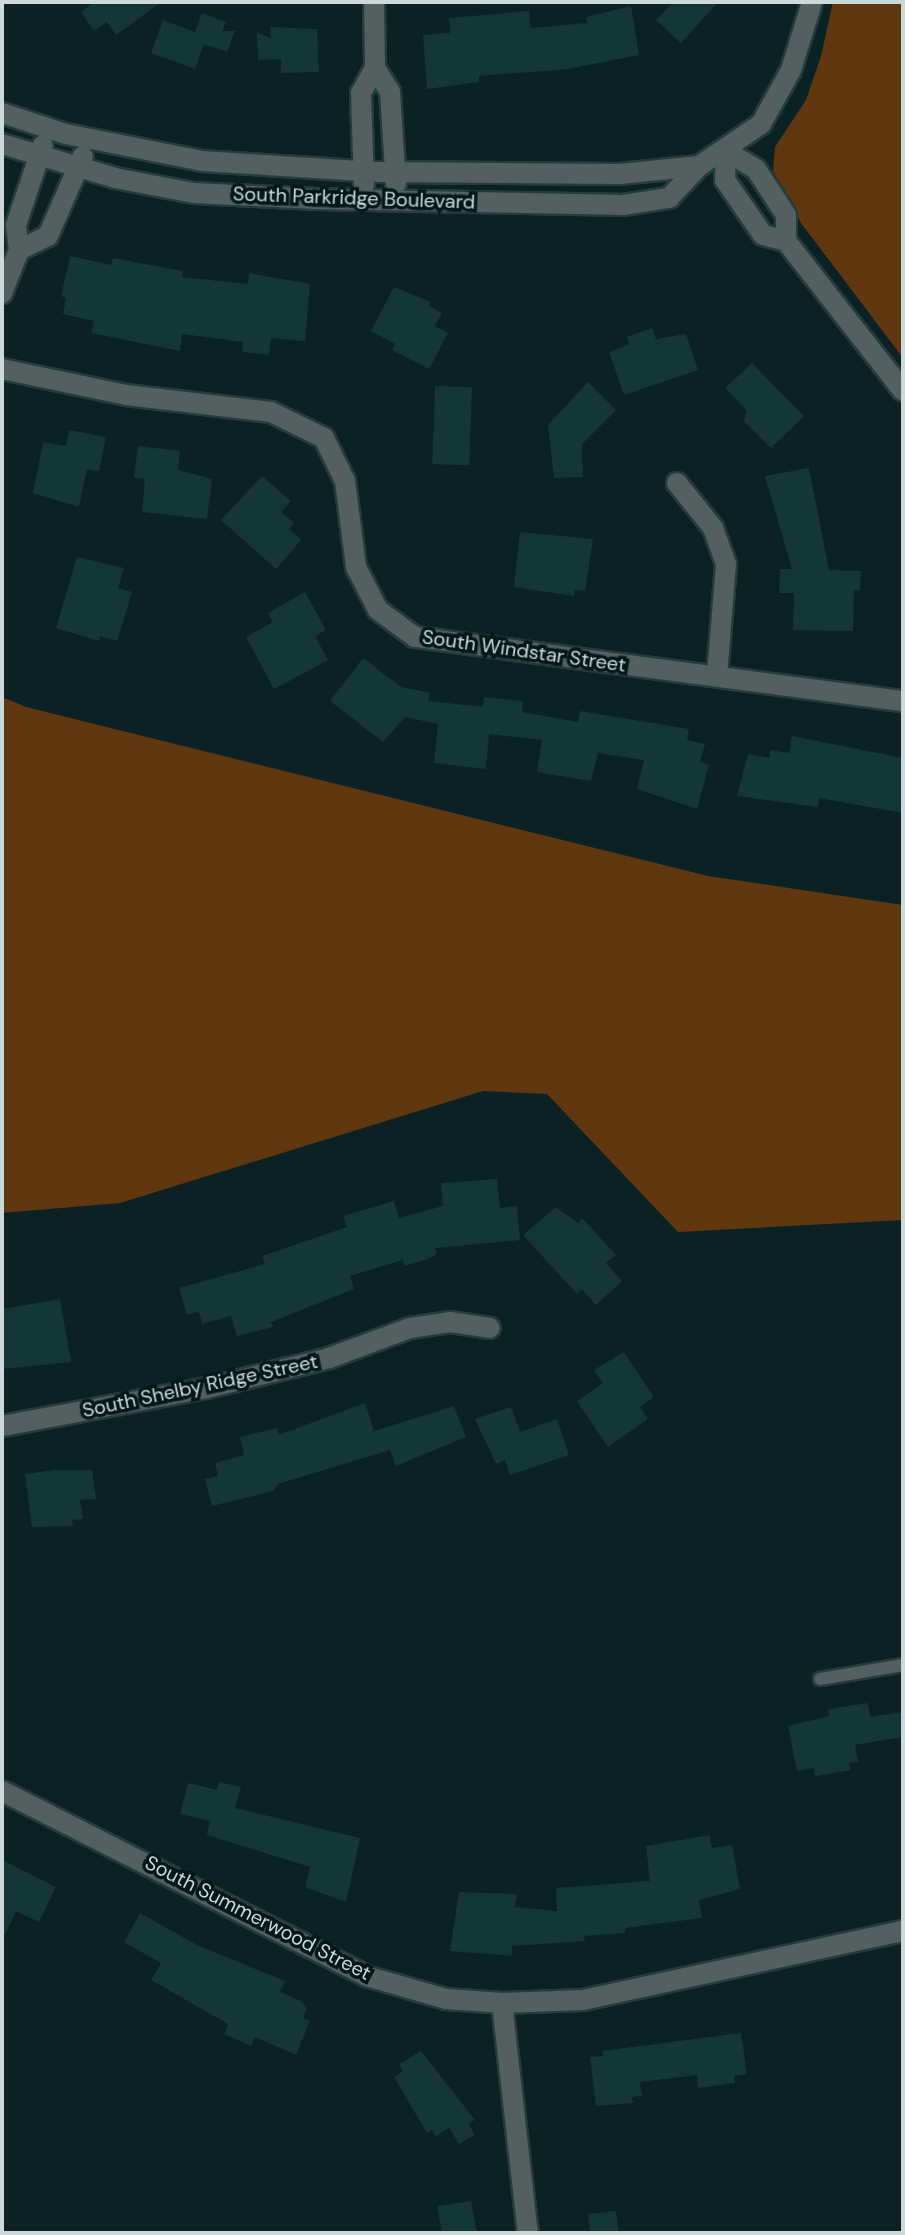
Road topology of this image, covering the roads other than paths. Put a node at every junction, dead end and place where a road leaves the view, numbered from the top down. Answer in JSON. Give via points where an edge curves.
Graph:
{"nodes":[{"id":1,"x":374,"y":2,"type":"edge"},
{"id":2,"x":812,"y":2,"type":"edge"},
{"id":3,"x":375,"y":68,"type":"junction"},
{"id":4,"x":2,"y":113,"type":"edge"},
{"id":5,"x":50,"y":129,"type":"junction"},
{"id":6,"x":91,"y":140,"type":"junction"},
{"id":7,"x":2,"y":144,"type":"edge"},
{"id":8,"x":726,"y":151,"type":"junction"},
{"id":9,"x":39,"y":156,"type":"junction"},
{"id":10,"x":699,"y":166,"type":"junction"},
{"id":11,"x":78,"y":168,"type":"junction"},
{"id":12,"x":364,"y":171,"type":"junction"},
{"id":13,"x":396,"y":172,"type":"junction"},
{"id":14,"x":364,"y":200,"type":"junction"},
{"id":15,"x":397,"y":201,"type":"junction"},
{"id":16,"x":786,"y":241,"type":"junction"},
{"id":17,"x":19,"y":250,"type":"junction"},
{"id":18,"x":2,"y":293,"type":"edge"},
{"id":19,"x":2,"y":369,"type":"edge"},
{"id":20,"x":903,"y":391,"type":"edge"},
{"id":21,"x":677,"y":483,"type":"dead end"},
{"id":22,"x":717,"y":676,"type":"junction"},
{"id":23,"x":903,"y":701,"type":"edge"},
{"id":24,"x":490,"y":1328,"type":"dead end"},
{"id":25,"x":2,"y":1426,"type":"edge"},
{"id":26,"x":903,"y":1665,"type":"edge"},
{"id":27,"x":820,"y":1679,"type":"dead end"},
{"id":28,"x":2,"y":1791,"type":"edge"},
{"id":29,"x":902,"y":1935,"type":"edge"},
{"id":30,"x":502,"y":2003,"type":"junction"},
{"id":31,"x":528,"y":2233,"type":"edge"}],
"edges":[{"from":1,"to":3,"type":"street"},
{"from":2,"to":8,"type":"street","name":"South Parkridge Boulevard","via":[[791,70],[769,111],[761,124]]},
{"from":3,"to":12,"type":"street","via":[[361,93]]},
{"from":3,"to":13,"type":"street","via":[[390,92]]},
{"from":4,"to":5,"type":"street","name":"South Parkridge Boulevard"},
{"from":5,"to":6,"type":"street","name":"South Parkridge Boulevard"},
{"from":5,"to":9,"type":"street"},
{"from":6,"to":11,"type":"street"},
{"from":6,"to":12,"type":"street","name":"South Parkridge Boulevard","via":[[202,161]]},
{"from":7,"to":9,"type":"street","name":"South Parkridge Boulevard"},
{"from":8,"to":10,"type":"street","name":"South Parkridge Boulevard"},
{"from":8,"to":16,"type":"street","via":[[756,169],[786,215]]},
{"from":8,"to":16,"type":"street","via":[[725,180],[763,235]]},
{"from":9,"to":11,"type":"street","name":"South Parkridge Boulevard"},
{"from":9,"to":17,"type":"street","via":[[16,225]]},
{"from":10,"to":13,"type":"street","name":"South Parkridge Boulevard","via":[[620,174]]},
{"from":10,"to":15,"type":"street","name":"South Parkridge Boulevard","via":[[669,198],[623,205]]},
{"from":11,"to":14,"type":"street","name":"South Parkridge Boulevard","via":[[194,193]]},
{"from":11,"to":17,"type":"street","via":[[48,236]]},
{"from":12,"to":13,"type":"street","name":"South Parkridge Boulevard"},
{"from":12,"to":14,"type":"street"},
{"from":13,"to":15,"type":"street"},
{"from":14,"to":15,"type":"street","name":"South Parkridge Boulevard"},
{"from":16,"to":20,"type":"street"},
{"from":17,"to":18,"type":"street"},
{"from":19,"to":22,"type":"street","name":"South Windstar Street","via":[[126,395],[271,412],[324,438],[345,481],[356,567],[378,610],[415,637]]},
{"from":21,"to":22,"type":"street","via":[[713,528],[726,564]]},
{"from":22,"to":23,"type":"street","name":"South Windstar Street"},
{"from":24,"to":25,"type":"street","name":"South Shelby Ridge Street","via":[[450,1322],[410,1328],[329,1358],[207,1388]]},
{"from":26,"to":27,"type":"lane"},
{"from":28,"to":30,"type":"street","name":"South Summerwood Street","via":[[366,1976],[446,1999]]},
{"from":29,"to":30,"type":"street","name":"South Summerwood Street","via":[[583,2000]]},
{"from":30,"to":31,"type":"street"}]}
